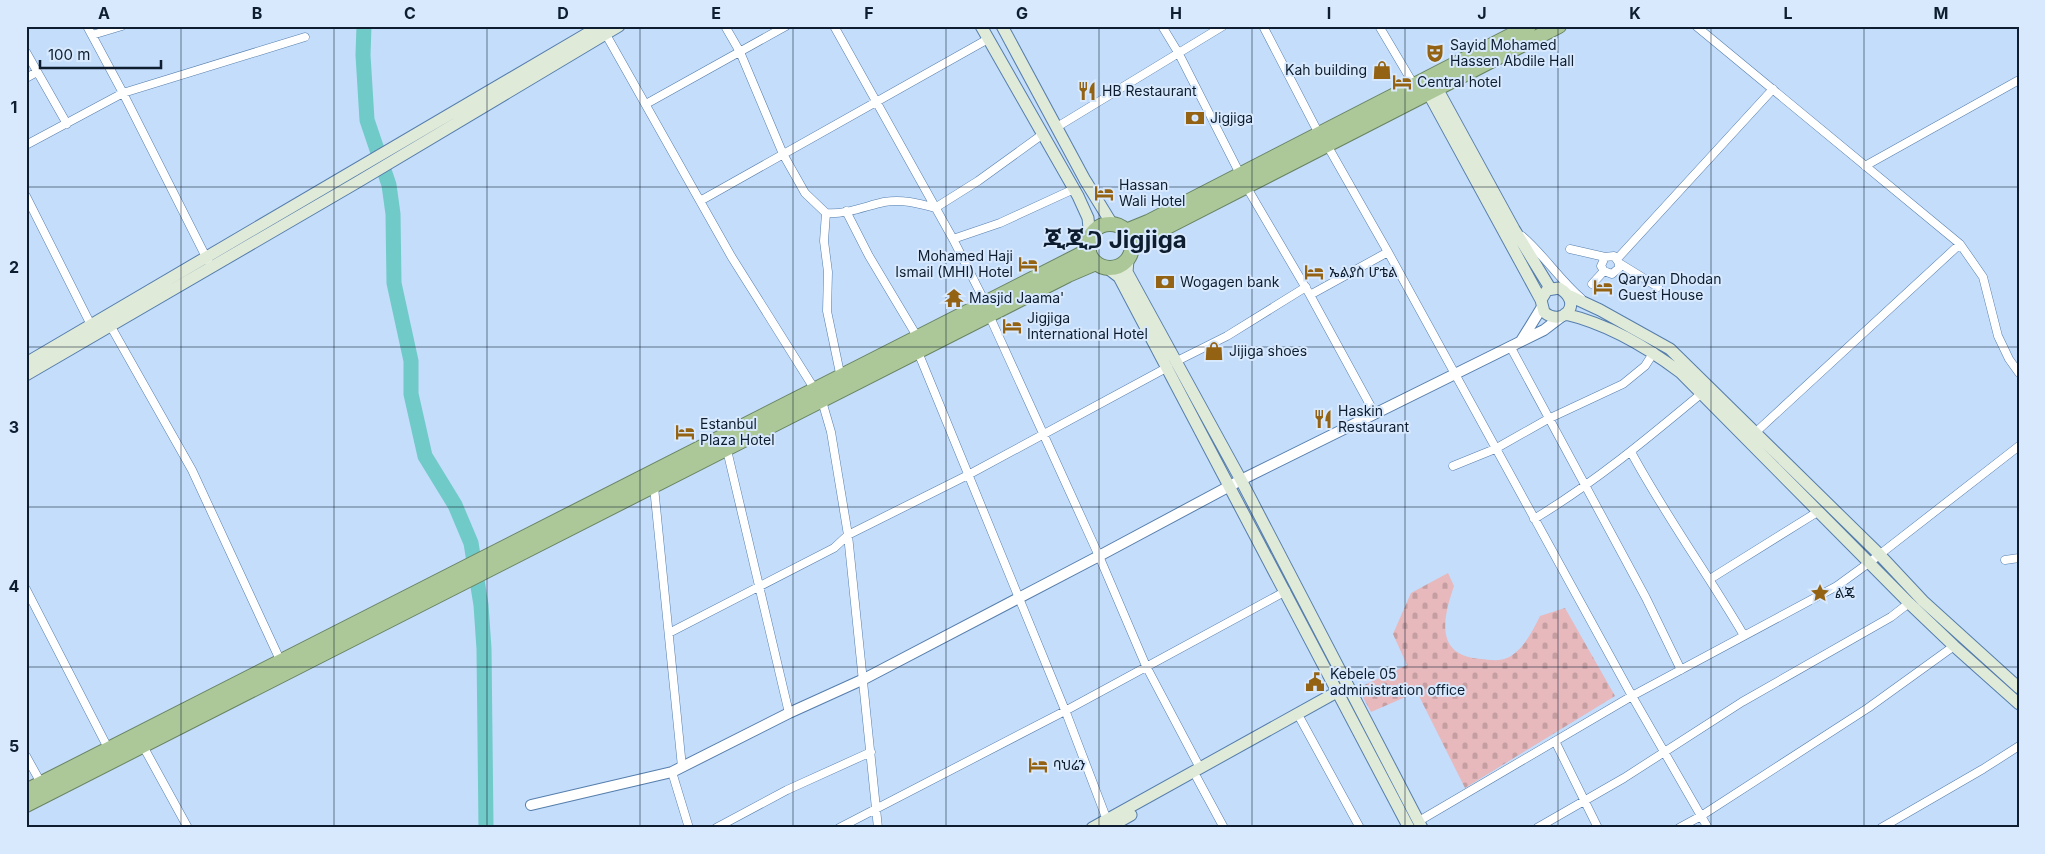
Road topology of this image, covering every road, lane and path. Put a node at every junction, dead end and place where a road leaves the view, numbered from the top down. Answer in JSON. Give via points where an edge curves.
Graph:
{"nodes":[{"id":1,"x":87,"y":26,"type":"edge"},
{"id":2,"x":122,"y":26,"type":"edge"},
{"id":3,"x":619,"y":26,"type":"edge"},
{"id":4,"x":725,"y":26,"type":"edge"},
{"id":5,"x":786,"y":26,"type":"edge"},
{"id":6,"x":834,"y":26,"type":"edge"},
{"id":7,"x":981,"y":26,"type":"edge"},
{"id":8,"x":1162,"y":26,"type":"edge"},
{"id":9,"x":1223,"y":26,"type":"edge"},
{"id":10,"x":1263,"y":26,"type":"edge"},
{"id":11,"x":1379,"y":26,"type":"edge"},
{"id":12,"x":1529,"y":26,"type":"edge"},
{"id":13,"x":1559,"y":26,"type":"edge"},
{"id":14,"x":1696,"y":26,"type":"edge"},
{"id":15,"x":1006,"y":27,"type":"edge"},
{"id":16,"x":602,"y":29,"type":"edge"},
{"id":17,"x":92,"y":36,"type":"junction"},
{"id":18,"x":305,"y":37,"type":"dead end"},
{"id":19,"x":988,"y":39,"type":"junction"},
{"id":20,"x":26,"y":52,"type":"edge"},
{"id":21,"x":740,"y":52,"type":"junction"},
{"id":22,"x":1179,"y":54,"type":"junction"},
{"id":23,"x":38,"y":72,"type":"junction"},
{"id":24,"x":26,"y":78,"type":"edge"},
{"id":25,"x":2019,"y":80,"type":"edge"},
{"id":26,"x":1426,"y":85,"type":"junction"},
{"id":27,"x":1773,"y":90,"type":"junction"},
{"id":28,"x":123,"y":94,"type":"junction"},
{"id":29,"x":877,"y":101,"type":"junction"},
{"id":30,"x":646,"y":104,"type":"junction"},
{"id":31,"x":67,"y":124,"type":"junction"},
{"id":32,"x":1057,"y":127,"type":"junction"},
{"id":33,"x":1043,"y":134,"type":"junction"},
{"id":34,"x":1323,"y":139,"type":"junction"},
{"id":35,"x":26,"y":145,"type":"edge"},
{"id":36,"x":783,"y":154,"type":"junction"},
{"id":37,"x":1865,"y":166,"type":"junction"},
{"id":38,"x":1243,"y":180,"type":"junction"},
{"id":39,"x":1074,"y":189,"type":"junction"},
{"id":40,"x":26,"y":196,"type":"edge"},
{"id":41,"x":700,"y":201,"type":"junction"},
{"id":42,"x":935,"y":208,"type":"junction"},
{"id":43,"x":846,"y":211,"type":"junction"},
{"id":44,"x":826,"y":213,"type":"junction"},
{"id":45,"x":1112,"y":224,"type":"junction"},
{"id":46,"x":1514,"y":229,"type":"junction"},
{"id":47,"x":1126,"y":231,"type":"junction"},
{"id":48,"x":953,"y":239,"type":"junction"},
{"id":49,"x":1960,"y":244,"type":"junction"},
{"id":50,"x":1132,"y":245,"type":"junction"},
{"id":51,"x":1570,"y":248,"type":"dead end"},
{"id":52,"x":1388,"y":252,"type":"junction"},
{"id":53,"x":1095,"y":255,"type":"junction"},
{"id":54,"x":1605,"y":258,"type":"junction"},
{"id":55,"x":1128,"y":260,"type":"junction"},
{"id":56,"x":1618,"y":261,"type":"junction"},
{"id":57,"x":208,"y":262,"type":"junction"},
{"id":58,"x":1604,"y":271,"type":"junction"},
{"id":59,"x":1592,"y":284,"type":"dead end"},
{"id":60,"x":1306,"y":287,"type":"junction"},
{"id":61,"x":1658,"y":287,"type":"dead end"},
{"id":62,"x":1550,"y":288,"type":"junction"},
{"id":63,"x":1310,"y":295,"type":"junction"},
{"id":64,"x":1570,"y":296,"type":"junction"},
{"id":65,"x":1541,"y":304,"type":"junction"},
{"id":66,"x":1590,"y":306,"type":"junction"},
{"id":67,"x":988,"y":310,"type":"junction"},
{"id":68,"x":1563,"y":315,"type":"junction"},
{"id":69,"x":91,"y":325,"type":"junction"},
{"id":70,"x":110,"y":325,"type":"junction"},
{"id":71,"x":1521,"y":341,"type":"junction"},
{"id":72,"x":918,"y":345,"type":"junction"},
{"id":73,"x":1510,"y":346,"type":"junction"},
{"id":74,"x":1654,"y":352,"type":"junction"},
{"id":75,"x":26,"y":363,"type":"edge"},
{"id":76,"x":1173,"y":364,"type":"junction"},
{"id":77,"x":2019,"y":373,"type":"edge"},
{"id":78,"x":1454,"y":374,"type":"junction"},
{"id":79,"x":26,"y":375,"type":"edge"},
{"id":80,"x":841,"y":378,"type":"junction"},
{"id":81,"x":1702,"y":393,"type":"junction"},
{"id":82,"x":818,"y":396,"type":"junction"},
{"id":83,"x":1375,"y":414,"type":"junction"},
{"id":84,"x":1548,"y":419,"type":"junction"},
{"id":85,"x":1756,"y":432,"type":"junction"},
{"id":86,"x":1043,"y":434,"type":"junction"},
{"id":87,"x":2019,"y":446,"type":"edge"},
{"id":88,"x":1495,"y":449,"type":"junction"},
{"id":89,"x":727,"y":450,"type":"junction"},
{"id":90,"x":1631,"y":452,"type":"junction"},
{"id":91,"x":1453,"y":466,"type":"dead end"},
{"id":92,"x":968,"y":475,"type":"junction"},
{"id":93,"x":1235,"y":482,"type":"junction"},
{"id":94,"x":1585,"y":486,"type":"junction"},
{"id":95,"x":654,"y":487,"type":"junction"},
{"id":96,"x":1819,"y":511,"type":"junction"},
{"id":97,"x":1534,"y":519,"type":"junction"},
{"id":98,"x":848,"y":535,"type":"junction"},
{"id":99,"x":512,"y":552,"type":"junction"},
{"id":100,"x":1879,"y":554,"type":"junction"},
{"id":101,"x":1099,"y":556,"type":"junction"},
{"id":102,"x":2019,"y":558,"type":"edge"},
{"id":103,"x":2005,"y":560,"type":"dead end"},
{"id":104,"x":1870,"y":562,"type":"junction"},
{"id":105,"x":1710,"y":578,"type":"junction"},
{"id":106,"x":456,"y":581,"type":"junction"},
{"id":107,"x":758,"y":588,"type":"junction"},
{"id":108,"x":26,"y":589,"type":"edge"},
{"id":109,"x":1286,"y":591,"type":"junction"},
{"id":110,"x":1019,"y":597,"type":"junction"},
{"id":111,"x":1909,"y":603,"type":"junction"},
{"id":112,"x":669,"y":633,"type":"junction"},
{"id":113,"x":1744,"y":634,"type":"junction"},
{"id":114,"x":1954,"y":646,"type":"junction"},
{"id":115,"x":281,"y":662,"type":"junction"},
{"id":116,"x":1146,"y":666,"type":"junction"},
{"id":117,"x":1681,"y":670,"type":"junction"},
{"id":118,"x":864,"y":679,"type":"junction"},
{"id":119,"x":2019,"y":688,"type":"edge"},
{"id":120,"x":1345,"y":692,"type":"junction"},
{"id":121,"x":1632,"y":696,"type":"junction"},
{"id":122,"x":2019,"y":704,"type":"edge"},
{"id":123,"x":1065,"y":711,"type":"junction"},
{"id":124,"x":789,"y":713,"type":"junction"},
{"id":125,"x":1301,"y":720,"type":"junction"},
{"id":126,"x":1555,"y":741,"type":"junction"},
{"id":127,"x":143,"y":746,"type":"junction"},
{"id":128,"x":2019,"y":746,"type":"edge"},
{"id":129,"x":1664,"y":751,"type":"junction"},
{"id":130,"x":871,"y":752,"type":"junction"},
{"id":131,"x":111,"y":755,"type":"junction"},
{"id":132,"x":26,"y":756,"type":"edge"},
{"id":133,"x":682,"y":767,"type":"junction"},
{"id":134,"x":672,"y":772,"type":"junction"},
{"id":135,"x":1198,"y":773,"type":"junction"},
{"id":136,"x":41,"y":783,"type":"junction"},
{"id":137,"x":26,"y":791,"type":"edge"},
{"id":138,"x":1585,"y":801,"type":"junction"},
{"id":139,"x":26,"y":805,"type":"edge"},
{"id":140,"x":531,"y":806,"type":"dead end"},
{"id":141,"x":876,"y":809,"type":"junction"},
{"id":142,"x":1701,"y":816,"type":"junction"},
{"id":143,"x":1107,"y":825,"type":"edge"},
{"id":144,"x":1894,"y":825,"type":"edge"},
{"id":145,"x":1417,"y":826,"type":"edge"},
{"id":146,"x":188,"y":828,"type":"edge"},
{"id":147,"x":689,"y":828,"type":"edge"},
{"id":148,"x":716,"y":828,"type":"edge"},
{"id":149,"x":839,"y":828,"type":"edge"},
{"id":150,"x":878,"y":828,"type":"edge"},
{"id":151,"x":1092,"y":828,"type":"edge"},
{"id":152,"x":1224,"y":828,"type":"edge"},
{"id":153,"x":1360,"y":828,"type":"edge"},
{"id":154,"x":1537,"y":828,"type":"edge"},
{"id":155,"x":1598,"y":828,"type":"edge"},
{"id":156,"x":1679,"y":828,"type":"edge"},
{"id":157,"x":1708,"y":828,"type":"edge"},
{"id":158,"x":1881,"y":828,"type":"edge"}],
"edges":[{"from":1,"to":17,"type":"street"},
{"from":2,"to":17,"type":"street"},
{"from":3,"to":16,"type":"main road"},
{"from":4,"to":21,"type":"street"},
{"from":5,"to":21,"type":"street"},
{"from":6,"to":29,"type":"street"},
{"from":7,"to":19,"type":"main road"},
{"from":8,"to":22,"type":"street"},
{"from":9,"to":22,"type":"street"},
{"from":10,"to":34,"type":"street"},
{"from":11,"to":26,"type":"street"},
{"from":12,"to":26,"type":"highway"},
{"from":13,"to":26,"type":"highway"},
{"from":14,"to":27,"type":"street"},
{"from":15,"to":32,"type":"main road"},
{"from":16,"to":30,"type":"street"},
{"from":16,"to":57,"type":"main road"},
{"from":17,"to":28,"type":"street"},
{"from":18,"to":28,"type":"street"},
{"from":19,"to":29,"type":"street"},
{"from":19,"to":33,"type":"main road"},
{"from":20,"to":23,"type":"street"},
{"from":21,"to":30,"type":"street"},
{"from":21,"to":36,"type":"street"},
{"from":22,"to":32,"type":"street"},
{"from":22,"to":38,"type":"street"},
{"from":23,"to":24,"type":"street"},
{"from":23,"to":31,"type":"street"},
{"from":25,"to":37,"type":"street"},
{"from":26,"to":34,"type":"highway"},
{"from":26,"to":46,"type":"main road"},
{"from":26,"to":65,"type":"main road"},
{"from":27,"to":37,"type":"street"},
{"from":27,"to":56,"type":"street"},
{"from":28,"to":31,"type":"street"},
{"from":28,"to":57,"type":"street"},
{"from":29,"to":36,"type":"street"},
{"from":29,"to":42,"type":"street"},
{"from":30,"to":41,"type":"street"},
{"from":31,"to":35,"type":"street"},
{"from":32,"to":45,"type":"main road"},
{"from":33,"to":39,"type":"main road"},
{"from":33,"to":42,"type":"street"},
{"from":34,"to":38,"type":"highway"},
{"from":34,"to":52,"type":"street"},
{"from":36,"to":41,"type":"street"},
{"from":36,"to":44,"type":"street","via":[[805,193]]},
{"from":37,"to":49,"type":"street"},
{"from":38,"to":47,"type":"highway"},
{"from":38,"to":50,"type":"highway"},
{"from":38,"to":60,"type":"street"},
{"from":39,"to":48,"type":"street"},
{"from":39,"to":53,"type":"main road","via":[[1088,218]]},
{"from":40,"to":69,"type":"street"},
{"from":41,"to":82,"type":"street","via":[[730,256]]},
{"from":42,"to":43,"type":"street","via":[[905,201]]},
{"from":42,"to":48,"type":"street"},
{"from":43,"to":44,"type":"street"},
{"from":43,"to":72,"type":"street"},
{"from":44,"to":80,"type":"street","via":[[827,311]]},
{"from":45,"to":47,"type":"highway"},
{"from":45,"to":53,"type":"highway","via":[[1098,228]]},
{"from":46,"to":62,"type":"main road"},
{"from":46,"to":66,"type":"street"},
{"from":47,"to":50,"type":"highway"},
{"from":48,"to":67,"type":"street"},
{"from":49,"to":77,"type":"street","via":[[1983,277],[1998,336]]},
{"from":49,"to":85,"type":"street"},
{"from":50,"to":55,"type":"highway"},
{"from":51,"to":54,"type":"street"},
{"from":52,"to":63,"type":"street"},
{"from":52,"to":78,"type":"street"},
{"from":53,"to":55,"type":"highway","via":[[1116,267]]},
{"from":53,"to":67,"type":"highway"},
{"from":53,"to":76,"type":"main road","via":[[1119,277]]},
{"from":54,"to":56,"type":"street","via":[[1614,256]]},
{"from":54,"to":58,"type":"street","via":[[1601,266]]},
{"from":55,"to":76,"type":"main road","via":[[1127,272]]},
{"from":56,"to":58,"type":"street","via":[[1616,272]]},
{"from":56,"to":61,"type":"street"},
{"from":57,"to":69,"type":"main road"},
{"from":57,"to":70,"type":"main road"},
{"from":58,"to":59,"type":"street"},
{"from":60,"to":63,"type":"street"},
{"from":60,"to":76,"type":"street","via":[[1227,336]]},
{"from":62,"to":64,"type":"main road","via":[[1560,288]]},
{"from":62,"to":65,"type":"main road","via":[[1544,293]]},
{"from":63,"to":83,"type":"street"},
{"from":64,"to":66,"type":"main road"},
{"from":64,"to":68,"type":"main road","via":[[1571,306]]},
{"from":65,"to":68,"type":"main road","via":[[1544,312],[1552,317]]},
{"from":65,"to":71,"type":"street"},
{"from":66,"to":85,"type":"main road","via":[[1670,349]]},
{"from":67,"to":72,"type":"highway"},
{"from":67,"to":86,"type":"street"},
{"from":68,"to":71,"type":"street","via":[[1544,330]]},
{"from":68,"to":74,"type":"main road","via":[[1599,323]]},
{"from":69,"to":75,"type":"main road"},
{"from":70,"to":79,"type":"main road"},
{"from":70,"to":115,"type":"street","via":[[192,470]]},
{"from":71,"to":73,"type":"street"},
{"from":72,"to":80,"type":"highway"},
{"from":72,"to":82,"type":"highway"},
{"from":72,"to":92,"type":"street"},
{"from":73,"to":78,"type":"street"},
{"from":73,"to":84,"type":"street"},
{"from":74,"to":81,"type":"main road"},
{"from":74,"to":84,"type":"street","via":[[1645,366],[1622,384]]},
{"from":76,"to":86,"type":"street"},
{"from":76,"to":93,"type":"main road"},
{"from":78,"to":83,"type":"street"},
{"from":78,"to":88,"type":"street"},
{"from":80,"to":82,"type":"highway"},
{"from":81,"to":90,"type":"street"},
{"from":81,"to":96,"type":"main road"},
{"from":82,"to":89,"type":"highway"},
{"from":82,"to":98,"type":"street","via":[[831,432]]},
{"from":82,"to":99,"type":"highway"},
{"from":83,"to":93,"type":"street"},
{"from":84,"to":88,"type":"street"},
{"from":84,"to":94,"type":"street"},
{"from":85,"to":100,"type":"main road"},
{"from":86,"to":92,"type":"street"},
{"from":86,"to":101,"type":"street"},
{"from":87,"to":100,"type":"street"},
{"from":88,"to":91,"type":"street"},
{"from":88,"to":97,"type":"street"},
{"from":89,"to":95,"type":"highway"},
{"from":89,"to":107,"type":"street"},
{"from":90,"to":94,"type":"street"},
{"from":90,"to":105,"type":"street","via":[[1649,486]]},
{"from":92,"to":98,"type":"street"},
{"from":92,"to":110,"type":"street"},
{"from":93,"to":101,"type":"street"},
{"from":93,"to":109,"type":"main road"},
{"from":93,"to":120,"type":"main road"},
{"from":94,"to":97,"type":"street"},
{"from":94,"to":117,"type":"street"},
{"from":95,"to":99,"type":"highway"},
{"from":95,"to":112,"type":"street"},
{"from":96,"to":104,"type":"main road"},
{"from":96,"to":105,"type":"street"},
{"from":97,"to":121,"type":"street"},
{"from":98,"to":107,"type":"street","via":[[834,548]]},
{"from":98,"to":118,"type":"street"},
{"from":99,"to":106,"type":"highway"},
{"from":100,"to":104,"type":"street"},
{"from":100,"to":119,"type":"main road"},
{"from":101,"to":110,"type":"street"},
{"from":101,"to":116,"type":"street"},
{"from":102,"to":103,"type":"street"},
{"from":104,"to":111,"type":"main road"},
{"from":104,"to":113,"type":"street","via":[[1837,586]]},
{"from":105,"to":113,"type":"street"},
{"from":106,"to":115,"type":"highway"},
{"from":106,"to":127,"type":"highway"},
{"from":107,"to":112,"type":"street"},
{"from":107,"to":124,"type":"street"},
{"from":108,"to":131,"type":"street"},
{"from":109,"to":116,"type":"street"},
{"from":109,"to":120,"type":"main road"},
{"from":110,"to":118,"type":"street"},
{"from":110,"to":123,"type":"street"},
{"from":111,"to":114,"type":"main road"},
{"from":111,"to":129,"type":"street","via":[[1891,617]]},
{"from":112,"to":133,"type":"street"},
{"from":113,"to":117,"type":"street"},
{"from":114,"to":122,"type":"main road"},
{"from":114,"to":142,"type":"street","via":[[1868,708]]},
{"from":115,"to":131,"type":"highway"},
{"from":116,"to":123,"type":"street"},
{"from":116,"to":135,"type":"street"},
{"from":117,"to":121,"type":"street"},
{"from":118,"to":124,"type":"street"},
{"from":118,"to":130,"type":"street"},
{"from":120,"to":125,"type":"main road"},
{"from":120,"to":135,"type":"main road"},
{"from":120,"to":145,"type":"main road"},
{"from":121,"to":126,"type":"street"},
{"from":121,"to":129,"type":"street"},
{"from":123,"to":141,"type":"street"},
{"from":123,"to":143,"type":"street"},
{"from":124,"to":133,"type":"street"},
{"from":125,"to":135,"type":"main road"},
{"from":125,"to":153,"type":"street"},
{"from":126,"to":138,"type":"street"},
{"from":126,"to":145,"type":"street"},
{"from":127,"to":131,"type":"highway"},
{"from":127,"to":146,"type":"street"},
{"from":128,"to":144,"type":"street"},
{"from":129,"to":138,"type":"street"},
{"from":129,"to":142,"type":"street"},
{"from":130,"to":141,"type":"street"},
{"from":130,"to":148,"type":"street","via":[[787,790]]},
{"from":131,"to":136,"type":"highway"},
{"from":131,"to":139,"type":"highway"},
{"from":132,"to":136,"type":"street"},
{"from":133,"to":134,"type":"street"},
{"from":134,"to":140,"type":"street"},
{"from":134,"to":147,"type":"street"},
{"from":135,"to":143,"type":"main road"},
{"from":135,"to":152,"type":"street"},
{"from":136,"to":137,"type":"highway"},
{"from":138,"to":154,"type":"street"},
{"from":138,"to":155,"type":"street"},
{"from":141,"to":149,"type":"street"},
{"from":141,"to":150,"type":"street"},
{"from":142,"to":156,"type":"street"},
{"from":142,"to":157,"type":"street"},
{"from":143,"to":151,"type":"main road"},
{"from":144,"to":158,"type":"street"}]}
